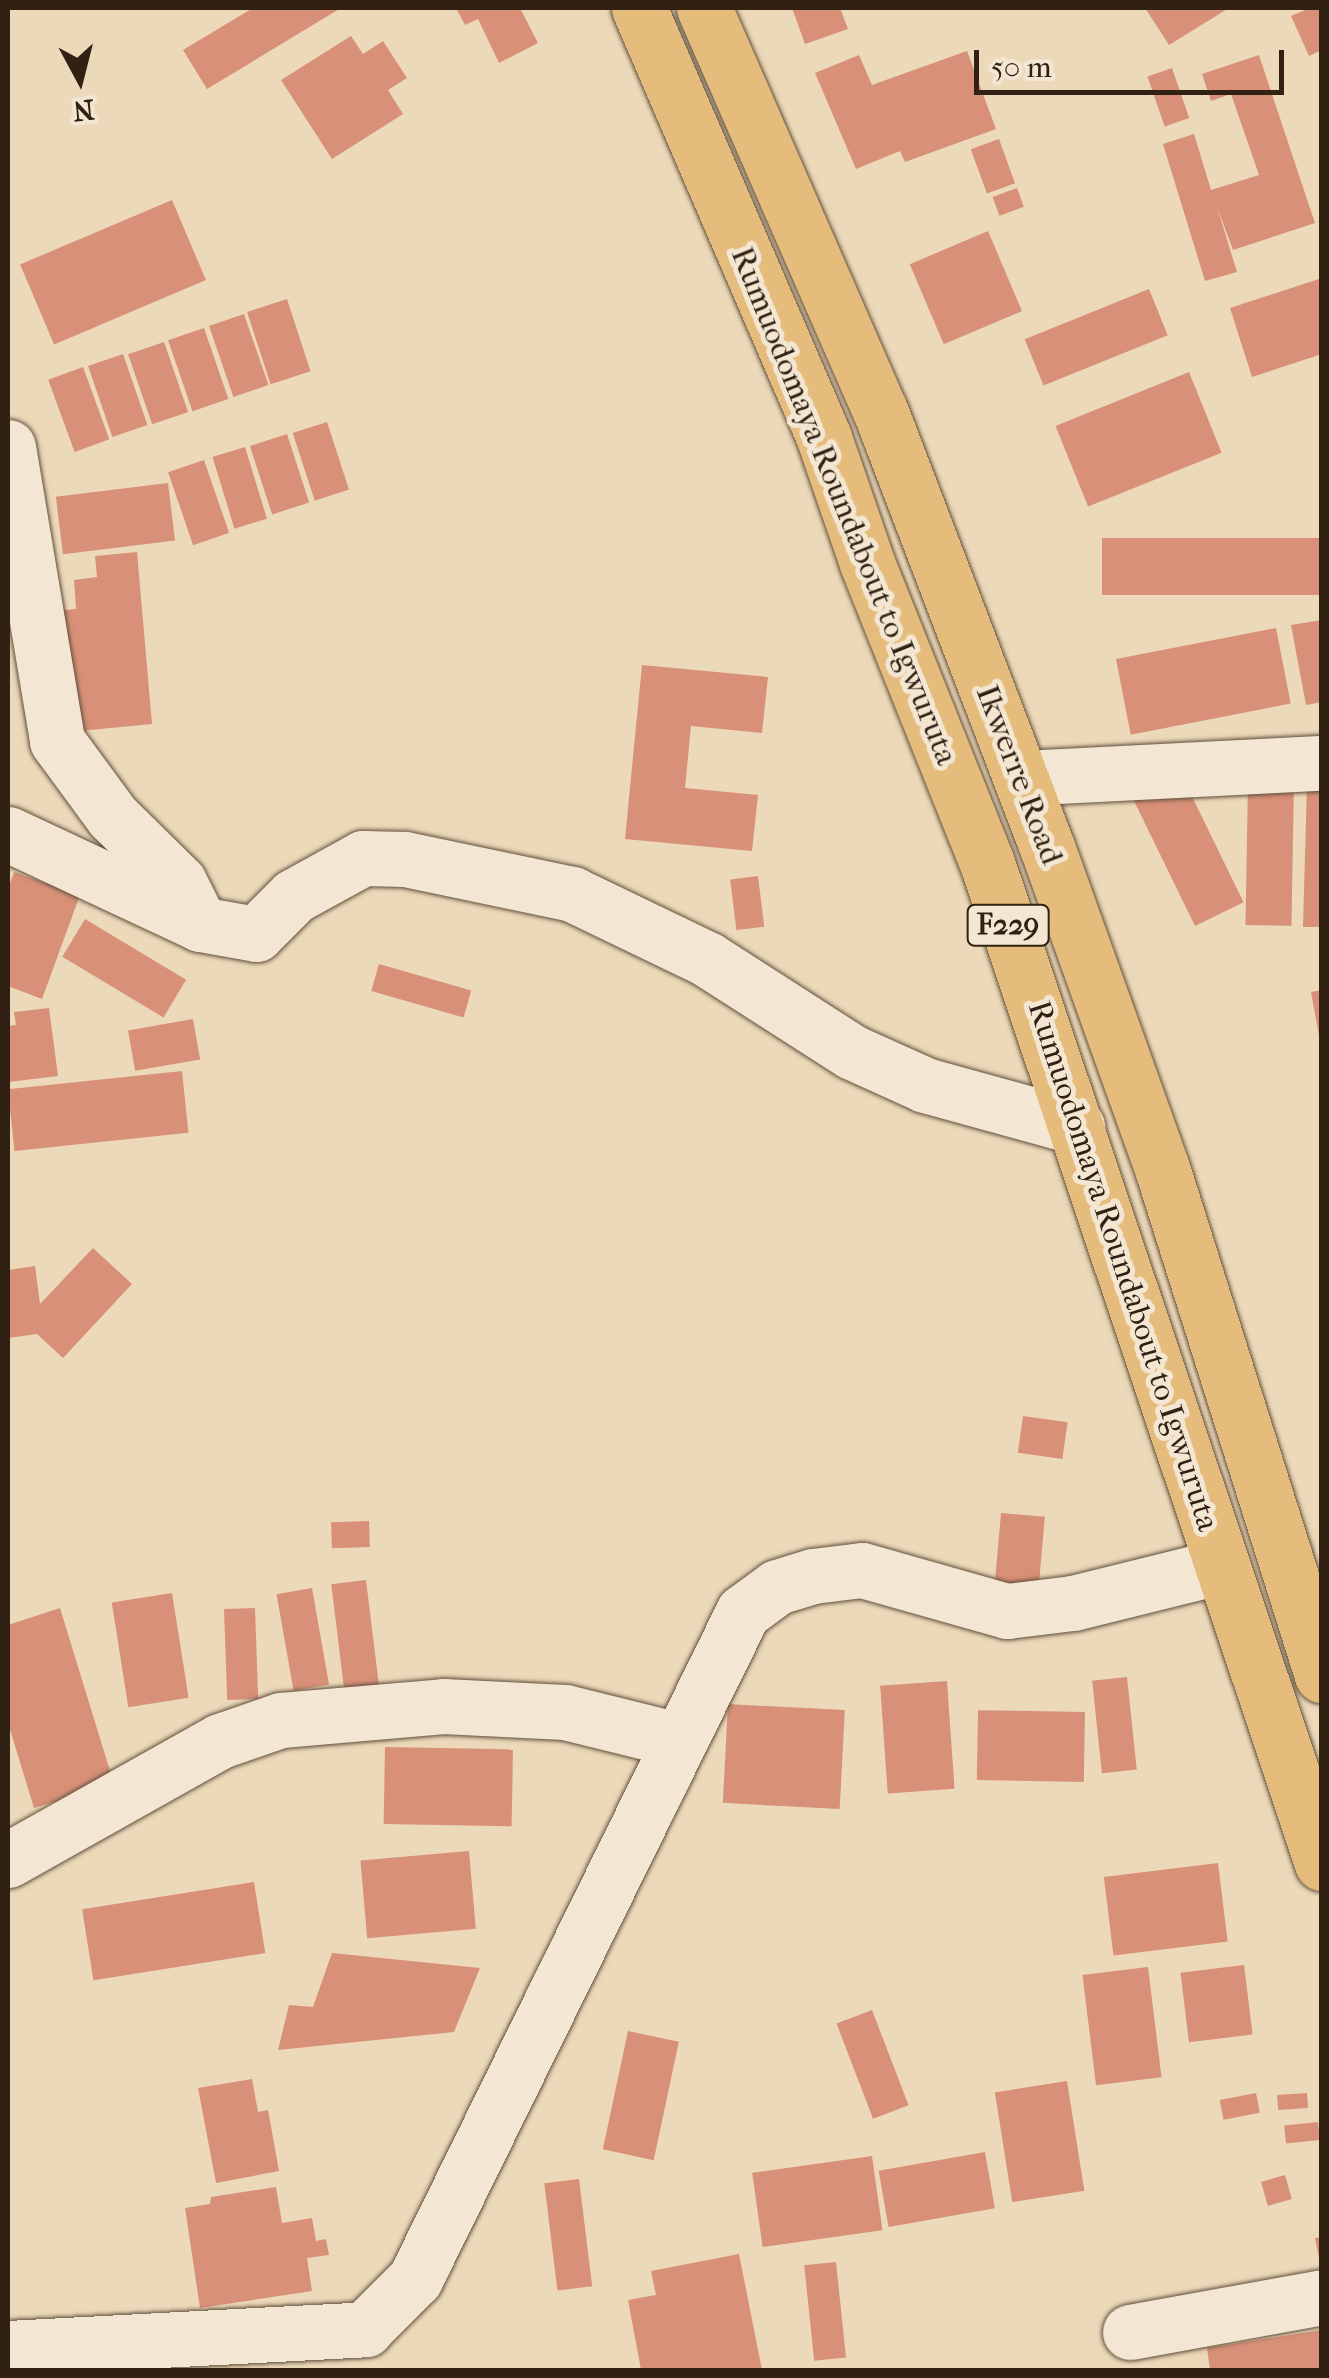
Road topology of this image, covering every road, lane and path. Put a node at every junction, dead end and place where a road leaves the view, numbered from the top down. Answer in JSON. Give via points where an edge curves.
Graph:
{"nodes":[{"id":1,"x":639,"y":8,"type":"edge"},
{"id":2,"x":704,"y":8,"type":"edge"},
{"id":3,"x":8,"y":447,"type":"edge"},
{"id":4,"x":1322,"y":763,"type":"edge"},
{"id":5,"x":1022,"y":778,"type":"junction"},
{"id":6,"x":8,"y":834,"type":"edge"},
{"id":7,"x":200,"y":924,"type":"junction"},
{"id":8,"x":1078,"y":1127,"type":"junction"},
{"id":9,"x":1222,"y":1566,"type":"junction"},
{"id":10,"x":1320,"y":1665,"type":"edge"},
{"id":11,"x":678,"y":1740,"type":"junction"},
{"id":12,"x":8,"y":1860,"type":"edge"},
{"id":13,"x":1322,"y":1864,"type":"edge"},
{"id":14,"x":1322,"y":2297,"type":"edge"},
{"id":15,"x":1130,"y":2332,"type":"dead end"},
{"id":16,"x":8,"y":2348,"type":"edge"},
{"id":17,"x":357,"y":2350,"type":"edge"}],
"edges":[{"from":1,"to":8,"type":"main road","name":"Rumuodomaya Roundabout to Igwuruta","number":"F229","via":[[824,438],[987,863]]},
{"from":2,"to":5,"type":"main road","name":"Ikwerre Road","number":"F229","via":[[880,410]]},
{"from":3,"to":7,"type":"street","via":[[56,741],[112,816],[179,882]]},
{"from":4,"to":5,"type":"street"},
{"from":5,"to":10,"type":"main road","name":"Ikwerre Road","number":"F229","via":[[1162,1168]]},
{"from":6,"to":7,"type":"street"},
{"from":7,"to":8,"type":"street","via":[[256,934],[294,896],[363,858],[404,859],[572,894],[708,959],[852,1052],[925,1084]]},
{"from":8,"to":9,"type":"main road","name":"Rumuodomaya Roundabout to Igwuruta","number":"F229"},
{"from":9,"to":11,"type":"street","via":[[1073,1603],[1006,1611],[862,1570],[777,1587],[742,1612]]},
{"from":9,"to":13,"type":"main road","name":"Rumuodomaya Roundabout to Igwuruta","number":"F229"},
{"from":11,"to":12,"type":"street","via":[[566,1712],[530,1710],[444,1706],[282,1720],[220,1741]]},
{"from":11,"to":17,"type":"street","via":[[415,2279]]},
{"from":14,"to":15,"type":"street"},
{"from":16,"to":17,"type":"street"}]}
